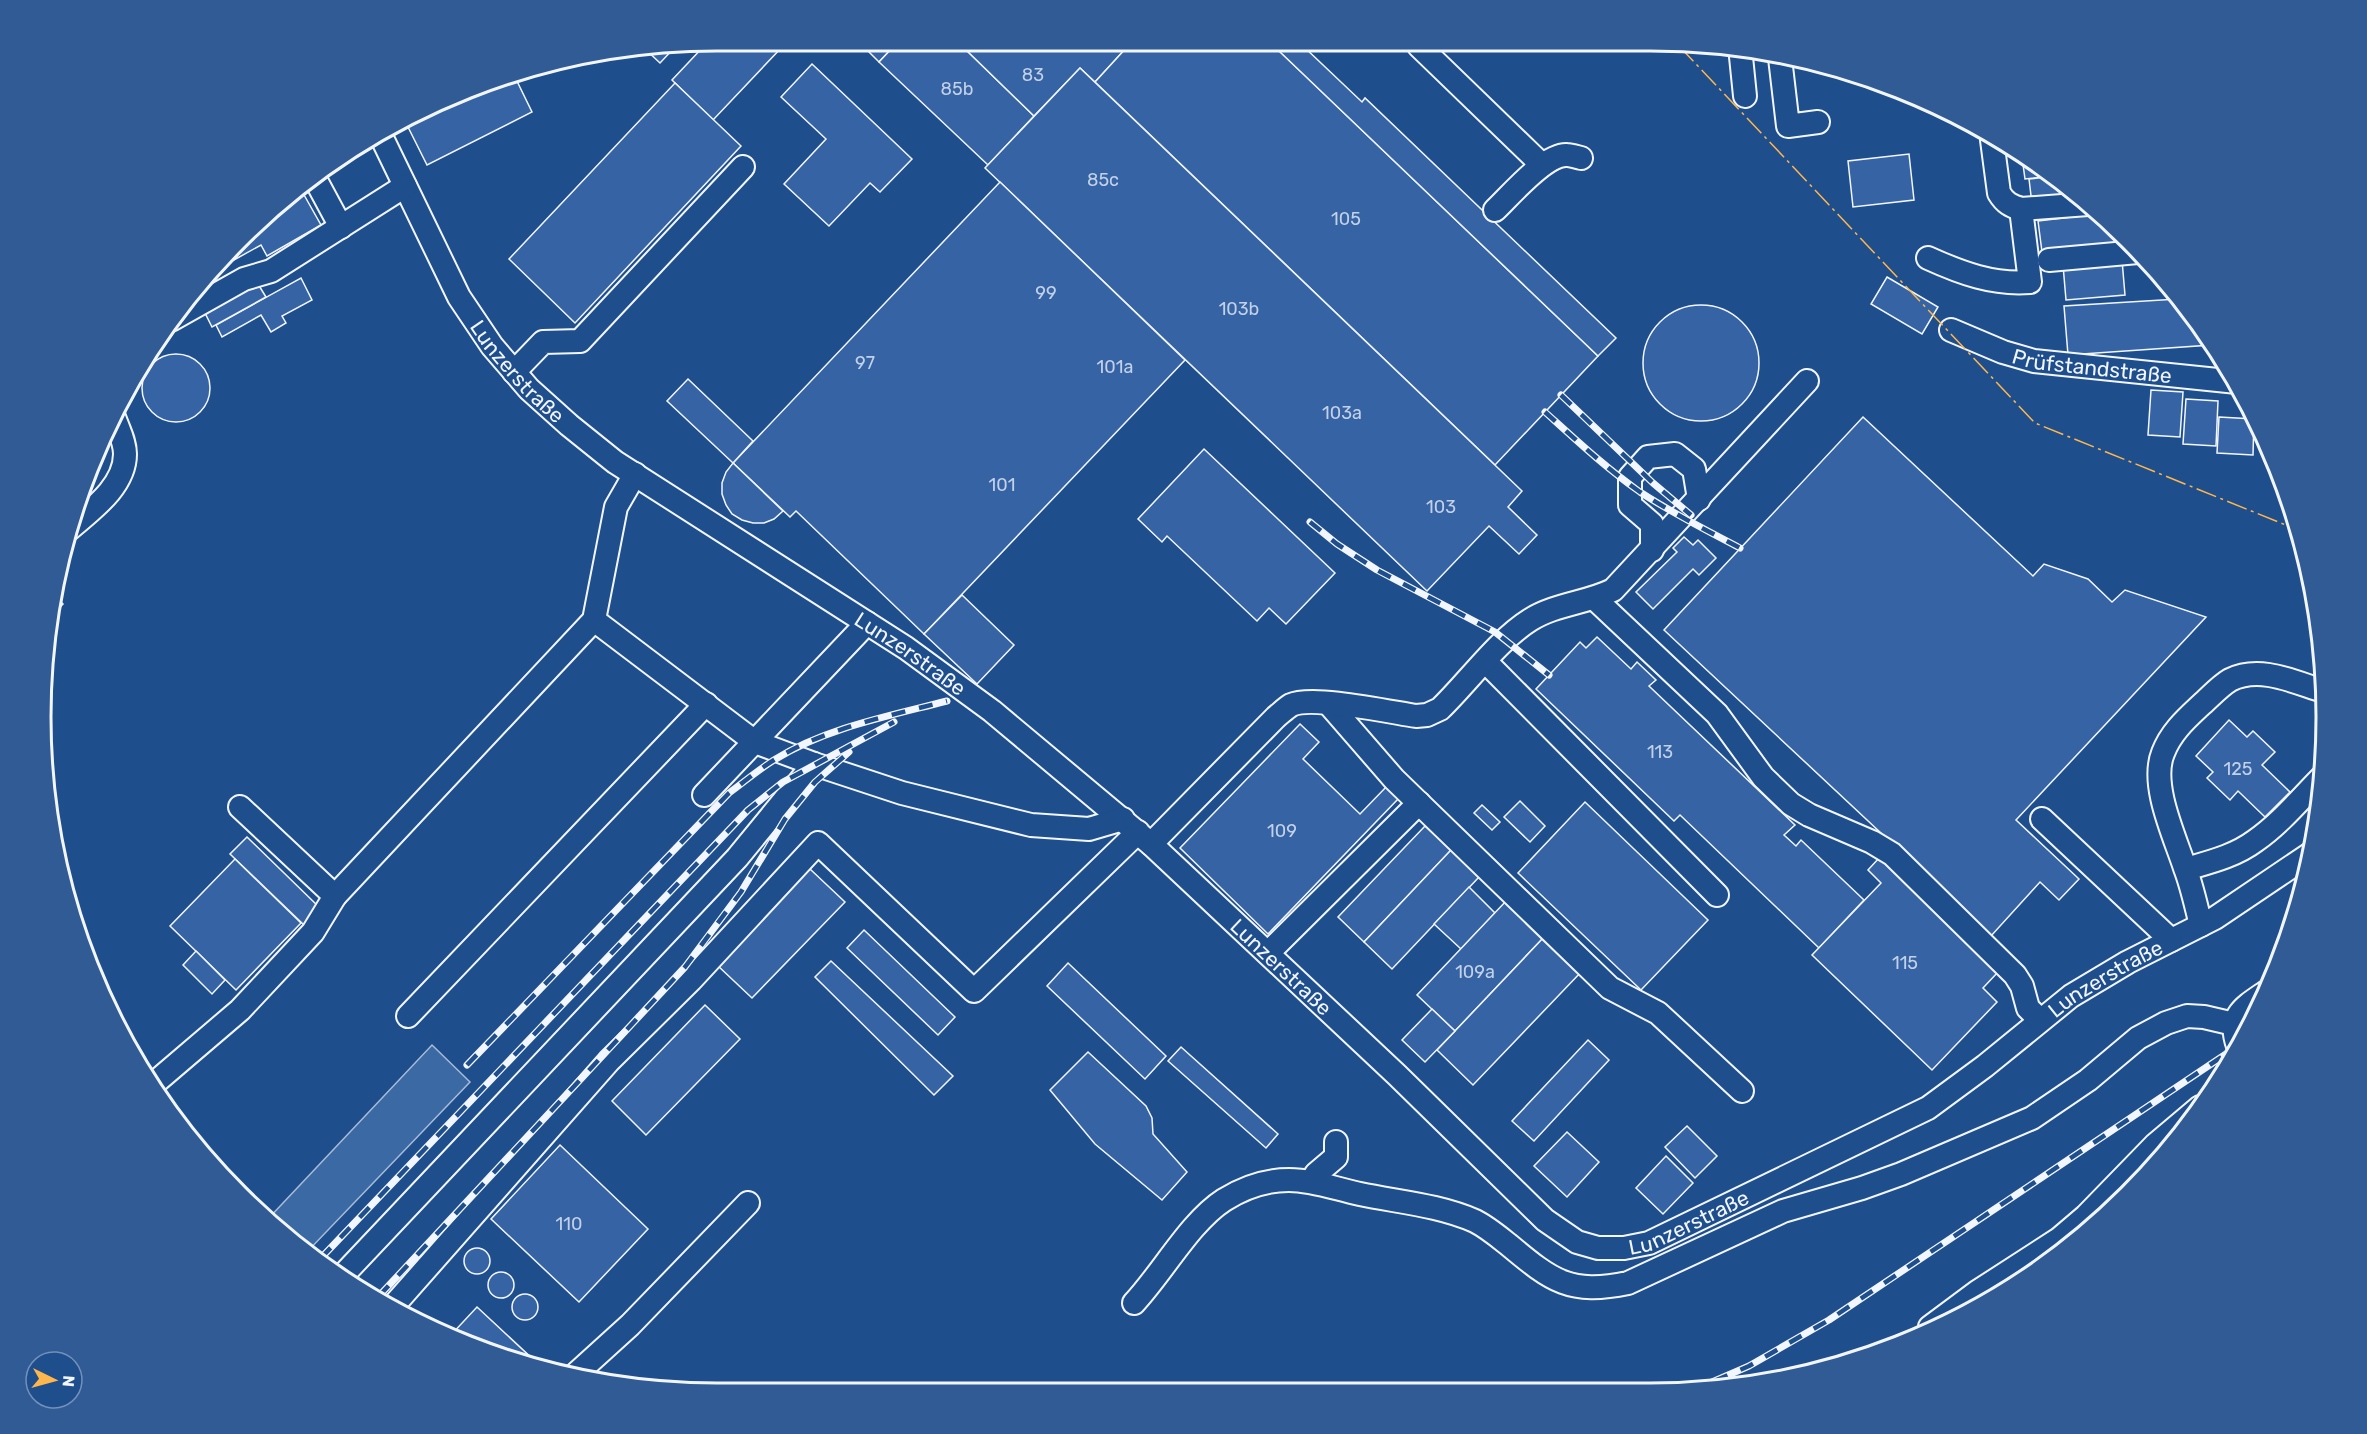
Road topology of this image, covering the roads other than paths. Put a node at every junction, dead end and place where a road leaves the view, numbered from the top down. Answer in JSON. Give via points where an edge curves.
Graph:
{"nodes":[{"id":1,"x":1424,"y":51,"type":"edge"},
{"id":2,"x":1741,"y":58,"type":"edge"},
{"id":3,"x":1781,"y":64,"type":"edge"},
{"id":4,"x":1745,"y":96,"type":"dead end"},
{"id":5,"x":1818,"y":122,"type":"dead end"},
{"id":6,"x":383,"y":141,"type":"edge"},
{"id":7,"x":1993,"y":146,"type":"edge"},
{"id":8,"x":1581,"y":158,"type":"dead end"},
{"id":9,"x":1542,"y":165,"type":"junction"},
{"id":10,"x":744,"y":167,"type":"dead end"},
{"id":11,"x":318,"y":184,"type":"edge"},
{"id":12,"x":405,"y":186,"type":"junction"},
{"id":13,"x":2075,"y":205,"type":"edge"},
{"id":14,"x":2021,"y":209,"type":"junction"},
{"id":15,"x":1495,"y":210,"type":"dead end"},
{"id":16,"x":341,"y":227,"type":"junction"},
{"id":17,"x":2128,"y":253,"type":"edge"},
{"id":18,"x":1928,"y":258,"type":"dead end"},
{"id":19,"x":2049,"y":260,"type":"dead end"},
{"id":20,"x":192,"y":308,"type":"edge"},
{"id":21,"x":1951,"y":330,"type":"dead end"},
{"id":22,"x":514,"y":372,"type":"junction"},
{"id":23,"x":1807,"y":381,"type":"dead end"},
{"id":24,"x":2225,"y":381,"type":"edge"},
{"id":25,"x":117,"y":428,"type":"edge"},
{"id":26,"x":635,"y":474,"type":"junction"},
{"id":27,"x":1699,"y":499,"type":"junction"},
{"id":28,"x":82,"y":519,"type":"edge"},
{"id":29,"x":1652,"y":550,"type":"junction"},
{"id":30,"x":1604,"y":594,"type":"junction"},
{"id":31,"x":594,"y":620,"type":"junction"},
{"id":32,"x":867,"y":623,"type":"junction"},
{"id":33,"x":1486,"y":662,"type":"junction"},
{"id":34,"x":2315,"y":689,"type":"edge"},
{"id":35,"x":1328,"y":703,"type":"junction"},
{"id":36,"x":706,"y":704,"type":"junction"},
{"id":37,"x":755,"y":742,"type":"junction"},
{"id":38,"x":814,"y":764,"type":"junction"},
{"id":39,"x":2312,"y":788,"type":"edge"},
{"id":40,"x":704,"y":795,"type":"dead end"},
{"id":41,"x":1419,"y":803,"type":"junction"},
{"id":42,"x":240,"y":807,"type":"dead end"},
{"id":43,"x":2042,"y":819,"type":"dead end"},
{"id":44,"x":1138,"y":832,"type":"junction"},
{"id":45,"x":2300,"y":861,"type":"edge"},
{"id":46,"x":2186,"y":869,"type":"junction"},
{"id":47,"x":1717,"y":895,"type":"dead end"},
{"id":48,"x":335,"y":896,"type":"junction"},
{"id":49,"x":2201,"y":925,"type":"junction"},
{"id":50,"x":2171,"y":940,"type":"junction"},
{"id":51,"x":1268,"y":953,"type":"junction"},
{"id":52,"x":2251,"y":1002,"type":"edge"},
{"id":53,"x":408,"y":1016,"type":"dead end"},
{"id":54,"x":2040,"y":1020,"type":"junction"},
{"id":55,"x":2234,"y":1024,"type":"junction"},
{"id":56,"x":2234,"y":1036,"type":"edge"},
{"id":57,"x":158,"y":1080,"type":"edge"},
{"id":58,"x":1742,"y":1092,"type":"dead end"},
{"id":59,"x":2169,"y":1133,"type":"edge"},
{"id":60,"x":1336,"y":1142,"type":"dead end"},
{"id":61,"x":1311,"y":1182,"type":"junction"},
{"id":62,"x":748,"y":1203,"type":"dead end"},
{"id":63,"x":347,"y":1271,"type":"edge"},
{"id":64,"x":397,"y":1301,"type":"edge"},
{"id":65,"x":1134,"y":1303,"type":"dead end"},
{"id":66,"x":1953,"y":1310,"type":"edge"},
{"id":67,"x":582,"y":1369,"type":"edge"}],
"edges":[{"from":1,"to":9,"type":"street"},
{"from":2,"to":4,"type":"street"},
{"from":3,"to":5,"type":"street","via":[[1788,126]]},
{"from":6,"to":12,"type":"street","name":"Lunzerstraße"},
{"from":7,"to":14,"type":"street","via":[[1999,193],[2012,207]]},
{"from":8,"to":9,"type":"street","via":[[1566,154]]},
{"from":9,"to":15,"type":"street"},
{"from":10,"to":22,"type":"street","via":[[580,341],[543,342]]},
{"from":11,"to":16,"type":"street"},
{"from":12,"to":16,"type":"street"},
{"from":12,"to":22,"type":"street","name":"Lunzerstraße","via":[[459,297]]},
{"from":13,"to":14,"type":"street"},
{"from":14,"to":18,"type":"street","via":[[2030,282],[1978,279]]},
{"from":16,"to":20,"type":"street","via":[[272,271],[244,279]]},
{"from":17,"to":19,"type":"street"},
{"from":21,"to":24,"type":"street","name":"Prüfstandstraße","via":[[2034,361]]},
{"from":22,"to":26,"type":"street","name":"Lunzerstraße","via":[[569,425]]},
{"from":23,"to":27,"type":"street"},
{"from":25,"to":28,"type":"street","via":[[125,455],[122,468],[103,499]]},
{"from":26,"to":31,"type":"street","via":[[616,507]]},
{"from":26,"to":32,"type":"street","name":"Lunzerstraße"},
{"from":27,"to":29,"type":"street"},
{"from":27,"to":29,"type":"street","via":[[1694,469],[1675,454],[1648,457],[1630,477],[1630,505],[1652,524]]},
{"from":29,"to":30,"type":"street"},
{"from":30,"to":33,"type":"street","via":[[1531,619],[1515,630]]},
{"from":30,"to":54,"type":"street","via":[[1717,714],[1763,777],[1809,815],[1892,854],[2015,975],[2028,1008]]},
{"from":31,"to":36,"type":"street"},
{"from":31,"to":48,"type":"street"},
{"from":32,"to":37,"type":"street"},
{"from":32,"to":44,"type":"street","name":"Lunzerstraße","via":[[992,711]]},
{"from":33,"to":35,"type":"street","via":[[1440,709],[1428,715]]},
{"from":33,"to":47,"type":"street"},
{"from":34,"to":46,"type":"street","via":[[2273,675],[2251,674],[2231,680],[2173,732],[2162,756],[2160,782],[2168,820]]},
{"from":35,"to":41,"type":"street"},
{"from":35,"to":44,"type":"street","via":[[1292,705]]},
{"from":36,"to":37,"type":"street"},
{"from":36,"to":53,"type":"street"},
{"from":37,"to":38,"type":"street"},
{"from":37,"to":40,"type":"street"},
{"from":38,"to":44,"type":"street","via":[[902,793],[1031,825]]},
{"from":38,"to":63,"type":"street","via":[[737,858]]},
{"from":39,"to":46,"type":"street","via":[[2254,842],[2229,856]]},
{"from":41,"to":51,"type":"street"},
{"from":41,"to":58,"type":"street","via":[[1610,988],[1658,1013]]},
{"from":42,"to":48,"type":"street"},
{"from":43,"to":50,"type":"street"},
{"from":44,"to":51,"type":"street","name":"Lunzerstraße"},
{"from":44,"to":64,"type":"street","via":[[974,991],[818,843],[691,980],[609,1061]]},
{"from":45,"to":49,"type":"street","name":"Lunzerstraße"},
{"from":46,"to":49,"type":"street"},
{"from":48,"to":57,"type":"street","via":[[313,932],[240,1010]]},
{"from":49,"to":50,"type":"street","name":"Lunzerstraße"},
{"from":50,"to":54,"type":"street","name":"Lunzerstraße","via":[[2071,996]]},
{"from":51,"to":54,"type":"street","name":"Lunzerstraße","via":[[1545,1220],[1578,1242],[1598,1248],[1624,1248],[1666,1237],[1928,1108]]},
{"from":52,"to":55,"type":"street"},
{"from":55,"to":56,"type":"street"},
{"from":55,"to":61,"type":"street","via":[[2187,1016],[2166,1023],[2138,1038],[2088,1080],[2032,1118],[1882,1181],[1783,1211],[1628,1283],[1605,1288],[1564,1284],[1536,1268],[1477,1222]]},
{"from":59,"to":66,"type":"street","via":[[2059,1239]]},
{"from":60,"to":61,"type":"street","via":[[1336,1157]]},
{"from":61,"to":65,"type":"street","via":[[1265,1183],[1223,1201],[1201,1220]]},
{"from":62,"to":67,"type":"street","via":[[630,1325]]}]}
